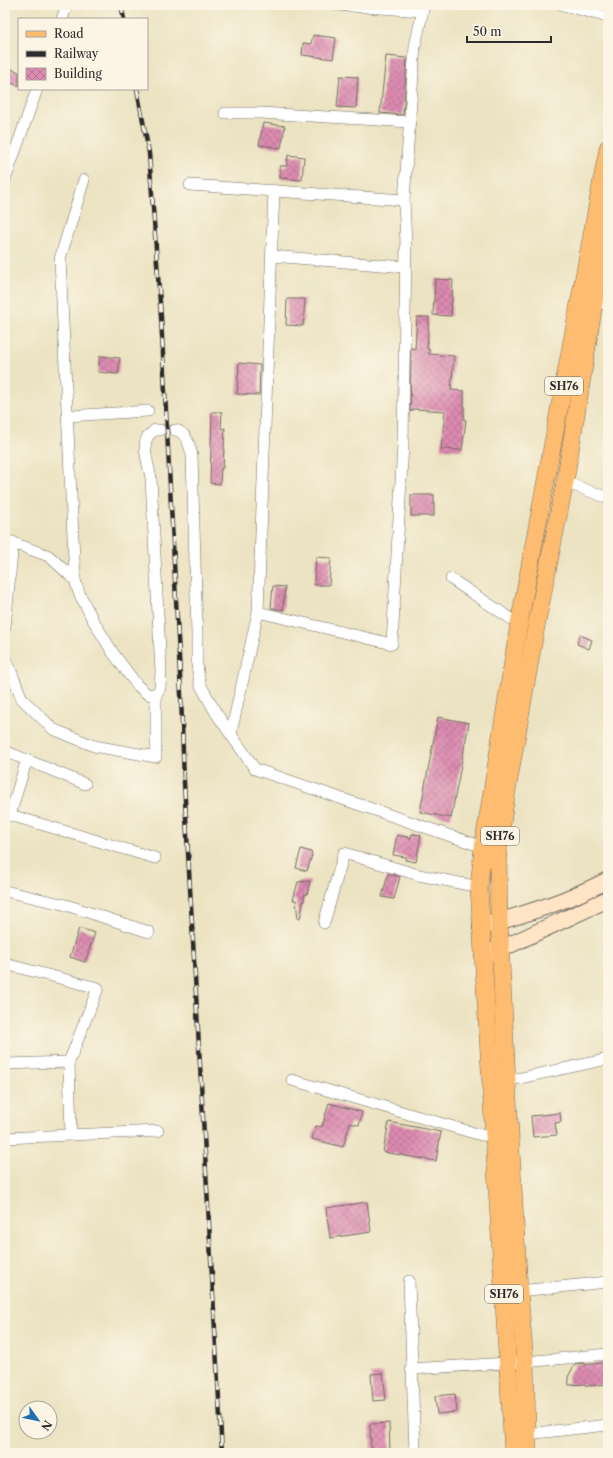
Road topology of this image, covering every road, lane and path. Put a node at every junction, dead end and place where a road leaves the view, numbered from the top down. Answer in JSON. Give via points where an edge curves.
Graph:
{"nodes":[{"id":1,"x":67,"y":5,"type":"edge"},
{"id":2,"x":336,"y":5,"type":"edge"},
{"id":3,"x":563,"y":5,"type":"edge"},
{"id":4,"x":423,"y":8,"type":"edge"},
{"id":5,"x":608,"y":17,"type":"edge"},
{"id":6,"x":62,"y":18,"type":"edge"},
{"id":7,"x":37,"y":90,"type":"edge"},
{"id":8,"x":225,"y":113,"type":"dead end"},
{"id":9,"x":410,"y":122,"type":"junction"},
{"id":10,"x":608,"y":148,"type":"edge"},
{"id":11,"x":5,"y":180,"type":"edge"},
{"id":12,"x":84,"y":180,"type":"dead end"},
{"id":13,"x":190,"y":185,"type":"dead end"},
{"id":14,"x":274,"y":190,"type":"junction"},
{"id":15,"x":404,"y":200,"type":"junction"},
{"id":16,"x":608,"y":228,"type":"edge"},
{"id":17,"x":272,"y":256,"type":"junction"},
{"id":18,"x":405,"y":267,"type":"junction"},
{"id":19,"x":601,"y":304,"type":"edge"},
{"id":20,"x":148,"y":411,"type":"dead end"},
{"id":21,"x":67,"y":416,"type":"junction"},
{"id":22,"x":160,"y":430,"type":"tunnel mouth"},
{"id":23,"x":175,"y":430,"type":"tunnel mouth"},
{"id":24,"x":565,"y":482,"type":"junction"},
{"id":25,"x":608,"y":498,"type":"edge"},
{"id":26,"x":9,"y":541,"type":"edge"},
{"id":27,"x":451,"y":579,"type":"dead end"},
{"id":28,"x":74,"y":580,"type":"junction"},
{"id":29,"x":258,"y":612,"type":"junction"},
{"id":30,"x":5,"y":620,"type":"edge"},
{"id":31,"x":519,"y":624,"type":"junction"},
{"id":32,"x":5,"y":656,"type":"edge"},
{"id":33,"x":156,"y":694,"type":"junction"},
{"id":34,"x":231,"y":733,"type":"junction"},
{"id":35,"x":5,"y":751,"type":"edge"},
{"id":36,"x":27,"y":759,"type":"junction"},
{"id":37,"x":85,"y":784,"type":"dead end"},
{"id":38,"x":8,"y":814,"type":"edge"},
{"id":39,"x":483,"y":847,"type":"junction"},
{"id":40,"x":155,"y":858,"type":"dead end"},
{"id":41,"x":608,"y":880,"type":"edge"},
{"id":42,"x":479,"y":887,"type":"junction"},
{"id":43,"x":5,"y":891,"type":"edge"},
{"id":44,"x":608,"y":899,"type":"edge"},
{"id":45,"x":499,"y":921,"type":"junction"},
{"id":46,"x":324,"y":924,"type":"dead end"},
{"id":47,"x":481,"y":927,"type":"junction"},
{"id":48,"x":149,"y":932,"type":"dead end"},
{"id":49,"x":501,"y":949,"type":"junction"},
{"id":50,"x":483,"y":954,"type":"junction"},
{"id":51,"x":5,"y":964,"type":"edge"},
{"id":52,"x":608,"y":1059,"type":"edge"},
{"id":53,"x":69,"y":1062,"type":"junction"},
{"id":54,"x":5,"y":1064,"type":"edge"},
{"id":55,"x":292,"y":1080,"type":"dead end"},
{"id":56,"x":507,"y":1081,"type":"junction"},
{"id":57,"x":158,"y":1131,"type":"dead end"},
{"id":58,"x":71,"y":1135,"type":"junction"},
{"id":59,"x":495,"y":1136,"type":"junction"},
{"id":60,"x":5,"y":1138,"type":"edge"},
{"id":61,"x":408,"y":1281,"type":"dead end"},
{"id":62,"x":608,"y":1282,"type":"edge"},
{"id":63,"x":519,"y":1291,"type":"junction"},
{"id":64,"x":608,"y":1354,"type":"edge"},
{"id":65,"x":516,"y":1363,"type":"junction"},
{"id":66,"x":411,"y":1369,"type":"junction"},
{"id":67,"x":608,"y":1425,"type":"edge"},
{"id":68,"x":527,"y":1434,"type":"junction"},
{"id":69,"x":415,"y":1453,"type":"edge"},
{"id":70,"x":513,"y":1453,"type":"edge"},
{"id":71,"x":528,"y":1453,"type":"edge"}],
"edges":[{"from":1,"to":6,"type":"street"},
{"from":2,"to":4,"type":"street"},
{"from":3,"to":5,"type":"street"},
{"from":4,"to":9,"type":"street","via":[[415,46]]},
{"from":7,"to":11,"type":"street"},
{"from":8,"to":9,"type":"street","via":[[261,112]]},
{"from":9,"to":15,"type":"street"},
{"from":10,"to":31,"type":"main road","number":"SH76"},
{"from":12,"to":21,"type":"street","via":[[60,259]]},
{"from":13,"to":14,"type":"street"},
{"from":14,"to":15,"type":"street"},
{"from":14,"to":17,"type":"street"},
{"from":15,"to":18,"type":"street"},
{"from":16,"to":19,"type":"main road","number":"SH76"},
{"from":17,"to":18,"type":"street"},
{"from":17,"to":29,"type":"street"},
{"from":18,"to":29,"type":"street","via":[[403,444],[392,644]]},
{"from":19,"to":24,"type":"main road","number":"SH76"},
{"from":20,"to":21,"type":"street"},
{"from":21,"to":28,"type":"street"},
{"from":22,"to":33,"type":"street","via":[[148,435],[145,442],[151,478],[161,672],[160,688]]},
{"from":23,"to":34,"type":"street","via":[[183,434],[192,455],[197,665],[200,684]]},
{"from":24,"to":25,"type":"street"},
{"from":24,"to":45,"type":"main road","number":"SH76","via":[[505,802],[498,852]]},
{"from":26,"to":28,"type":"street","via":[[49,556]]},
{"from":26,"to":30,"type":"street"},
{"from":27,"to":31,"type":"street"},
{"from":28,"to":33,"type":"street","via":[[112,653],[146,694]]},
{"from":29,"to":34,"type":"street"},
{"from":31,"to":39,"type":"main road","number":"SH76"},
{"from":32,"to":33,"type":"street","via":[[22,699],[53,729],[94,746],[156,757]]},
{"from":34,"to":39,"type":"street","via":[[255,769]]},
{"from":35,"to":36,"type":"street"},
{"from":36,"to":37,"type":"street"},
{"from":36,"to":38,"type":"street"},
{"from":38,"to":40,"type":"street"},
{"from":39,"to":42,"type":"main road","number":"SH76"},
{"from":41,"to":45,"type":"main road","via":[[555,904]]},
{"from":42,"to":46,"type":"street","via":[[419,875],[344,853]]},
{"from":42,"to":47,"type":"main road","number":"SH76"},
{"from":43,"to":48,"type":"street","via":[[66,905]]},
{"from":44,"to":49,"type":"main road"},
{"from":45,"to":47,"type":"main road"},
{"from":45,"to":49,"type":"main road","number":"SH76"},
{"from":47,"to":50,"type":"main road","number":"SH76"},
{"from":49,"to":50,"type":"main road"},
{"from":49,"to":56,"type":"main road","number":"SH76"},
{"from":50,"to":59,"type":"main road","number":"SH76"},
{"from":51,"to":53,"type":"street","via":[[98,988]]},
{"from":52,"to":56,"type":"street"},
{"from":53,"to":54,"type":"street"},
{"from":53,"to":58,"type":"street"},
{"from":55,"to":59,"type":"street","via":[[481,1135]]},
{"from":56,"to":63,"type":"main road","number":"SH76"},
{"from":57,"to":58,"type":"street"},
{"from":58,"to":60,"type":"street"},
{"from":59,"to":65,"type":"main road","number":"SH76"},
{"from":61,"to":66,"type":"street"},
{"from":62,"to":63,"type":"street"},
{"from":63,"to":65,"type":"main road","number":"SH76"},
{"from":64,"to":65,"type":"street"},
{"from":65,"to":66,"type":"street"},
{"from":65,"to":68,"type":"main road","number":"SH76"},
{"from":65,"to":70,"type":"main road","number":"SH76"},
{"from":66,"to":69,"type":"street"},
{"from":67,"to":68,"type":"street"},
{"from":68,"to":71,"type":"main road","number":"SH76"}]}
